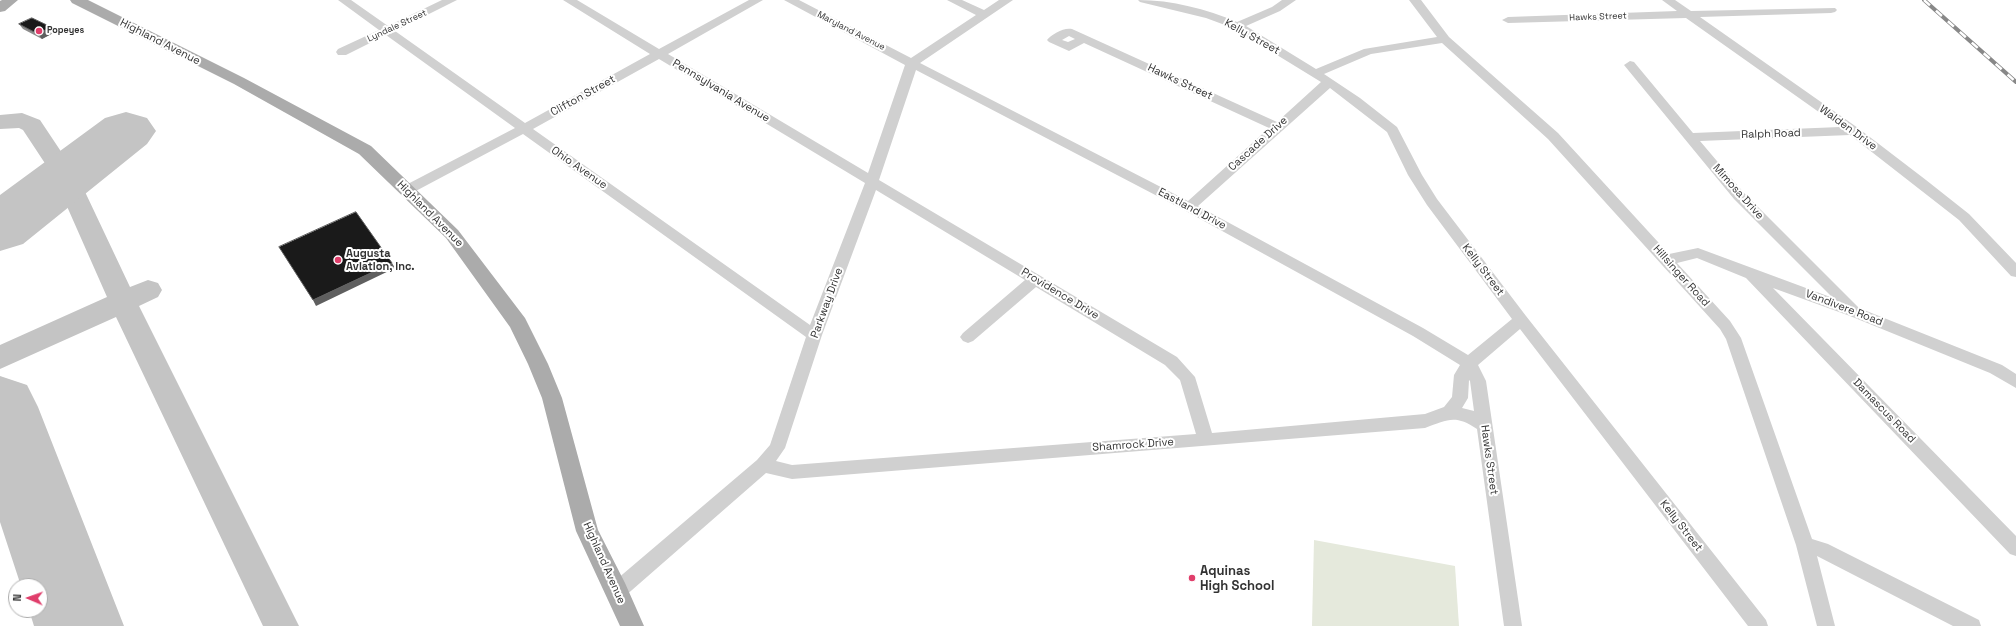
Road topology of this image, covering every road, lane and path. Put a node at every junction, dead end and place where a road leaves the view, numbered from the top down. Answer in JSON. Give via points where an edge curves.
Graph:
{"nodes":[{"id":1,"x":11,"y":0,"type":"edge"},
{"id":2,"x":77,"y":0,"type":"edge"},
{"id":3,"x":344,"y":0,"type":"edge"},
{"id":4,"x":451,"y":0,"type":"edge"},
{"id":5,"x":569,"y":0,"type":"edge"},
{"id":6,"x":757,"y":0,"type":"edge"},
{"id":7,"x":790,"y":0,"type":"edge"},
{"id":8,"x":953,"y":0,"type":"edge"},
{"id":9,"x":1007,"y":0,"type":"edge"},
{"id":10,"x":1144,"y":0,"type":"edge"},
{"id":11,"x":1290,"y":0,"type":"edge"},
{"id":12,"x":1415,"y":0,"type":"edge"},
{"id":13,"x":1668,"y":0,"type":"edge"},
{"id":14,"x":0,"y":8,"type":"edge"},
{"id":15,"x":1831,"y":10,"type":"dead end"},
{"id":16,"x":1687,"y":14,"type":"junction"},
{"id":17,"x":984,"y":15,"type":"junction"},
{"id":18,"x":1508,"y":20,"type":"dead end"},
{"id":19,"x":1237,"y":26,"type":"junction"},
{"id":20,"x":385,"y":31,"type":"junction"},
{"id":21,"x":1084,"y":38,"type":"dead end"},
{"id":22,"x":1445,"y":39,"type":"junction"},
{"id":23,"x":342,"y":52,"type":"dead end"},
{"id":24,"x":658,"y":54,"type":"junction"},
{"id":25,"x":912,"y":63,"type":"junction"},
{"id":26,"x":1630,"y":65,"type":"dead end"},
{"id":27,"x":1314,"y":74,"type":"junction"},
{"id":28,"x":1329,"y":82,"type":"junction"},
{"id":29,"x":1277,"y":127,"type":"junction"},
{"id":30,"x":523,"y":129,"type":"junction"},
{"id":31,"x":1853,"y":131,"type":"junction"},
{"id":32,"x":1689,"y":137,"type":"junction"},
{"id":33,"x":872,"y":182,"type":"junction"},
{"id":34,"x":407,"y":190,"type":"junction"},
{"id":35,"x":1189,"y":207,"type":"junction"},
{"id":36,"x":1666,"y":260,"type":"junction"},
{"id":37,"x":2016,"y":272,"type":"edge"},
{"id":38,"x":1751,"y":274,"type":"junction"},
{"id":39,"x":1036,"y":280,"type":"junction"},
{"id":40,"x":1855,"y":312,"type":"junction"},
{"id":41,"x":1521,"y":320,"type":"junction"},
{"id":42,"x":814,"y":335,"type":"junction"},
{"id":43,"x":968,"y":337,"type":"dead end"},
{"id":44,"x":1469,"y":363,"type":"junction"},
{"id":45,"x":2016,"y":382,"type":"edge"},
{"id":46,"x":1450,"y":412,"type":"junction"},
{"id":47,"x":1484,"y":425,"type":"junction"},
{"id":48,"x":1206,"y":440,"type":"junction"},
{"id":49,"x":763,"y":466,"type":"junction"},
{"id":50,"x":1805,"y":545,"type":"junction"},
{"id":51,"x":2016,"y":548,"type":"edge"},
{"id":52,"x":617,"y":591,"type":"junction"},
{"id":53,"x":632,"y":626,"type":"edge"},
{"id":54,"x":1513,"y":626,"type":"edge"},
{"id":55,"x":1759,"y":626,"type":"edge"},
{"id":56,"x":1826,"y":626,"type":"edge"},
{"id":57,"x":1972,"y":626,"type":"edge"}],
"edges":[{"from":1,"to":14,"type":"main road"},
{"from":2,"to":34,"type":"main road","name":"Highland Avenue","via":[[239,81],[365,150]]},
{"from":3,"to":20,"type":"street","name":"Ohio Avenue"},
{"from":4,"to":20,"type":"street","name":"Lyndale Street"},
{"from":5,"to":24,"type":"street","name":"Pennsylvania Avenue"},
{"from":6,"to":24,"type":"street","name":"Clifton Street"},
{"from":7,"to":25,"type":"street","name":"Maryland Avenue"},
{"from":8,"to":17,"type":"street"},
{"from":9,"to":17,"type":"street"},
{"from":10,"to":19,"type":"street","name":"Kelly Street","via":[[1210,15]]},
{"from":11,"to":19,"type":"street"},
{"from":12,"to":22,"type":"street","name":"Hillsinger Road"},
{"from":13,"to":16,"type":"street","name":"Walden Drive"},
{"from":15,"to":16,"type":"street","name":"Hawks Street"},
{"from":16,"to":18,"type":"street","name":"Hawks Street"},
{"from":16,"to":31,"type":"street","name":"Walden Drive"},
{"from":17,"to":25,"type":"street"},
{"from":19,"to":27,"type":"street","name":"Kelly Street"},
{"from":20,"to":23,"type":"street","name":"Lyndale Street"},
{"from":20,"to":30,"type":"street","name":"Ohio Avenue"},
{"from":21,"to":29,"type":"street","name":"Hawks Street"},
{"from":22,"to":27,"type":"street","via":[[1368,51]]},
{"from":22,"to":36,"type":"street","name":"Hillsinger Road","via":[[1553,136]]},
{"from":24,"to":30,"type":"street","name":"Clifton Street"},
{"from":24,"to":33,"type":"street","name":"Pennsylvania Avenue"},
{"from":25,"to":33,"type":"street","name":"Parkway Drive"},
{"from":25,"to":35,"type":"street","name":"Eastland Drive"},
{"from":26,"to":32,"type":"street","name":"Mimosa Drive"},
{"from":27,"to":28,"type":"street","name":"Kelly Street"},
{"from":28,"to":29,"type":"street","name":"Cascade Drive"},
{"from":28,"to":41,"type":"street","name":"Kelly Street","via":[[1392,130],[1432,202]]},
{"from":29,"to":35,"type":"street","name":"Cascade Drive"},
{"from":30,"to":34,"type":"street","name":"Clifton Street"},
{"from":30,"to":42,"type":"street","name":"Ohio Avenue"},
{"from":31,"to":32,"type":"street","name":"Ralph Road"},
{"from":31,"to":37,"type":"street","name":"Walden Drive","via":[[1964,217]]},
{"from":32,"to":40,"type":"street","name":"Mimosa Drive","via":[[1739,196]]},
{"from":33,"to":39,"type":"street","name":"Providence Drive"},
{"from":33,"to":42,"type":"street","name":"Parkway Drive"},
{"from":34,"to":52,"type":"main road","name":"Highland Avenue","via":[[452,234],[518,323],[552,398],[587,531]]},
{"from":35,"to":44,"type":"street","name":"Eastland Drive","via":[[1418,332]]},
{"from":36,"to":38,"type":"street","name":"Vandivere Road","via":[[1698,253]]},
{"from":36,"to":50,"type":"street","name":"Hillsinger Road","via":[[1725,325],[1733,338]]},
{"from":38,"to":40,"type":"street","name":"Vandivere Road"},
{"from":38,"to":51,"type":"street","name":"Damascus Road"},
{"from":39,"to":43,"type":"street"},
{"from":39,"to":48,"type":"street","name":"Providence Drive","via":[[1171,361],[1187,377]]},
{"from":40,"to":45,"type":"street","name":"Vandivere Road","via":[[1996,369]]},
{"from":41,"to":44,"type":"street"},
{"from":41,"to":55,"type":"street","name":"Kelly Street"},
{"from":42,"to":49,"type":"street","name":"Parkway Drive","via":[[777,448]]},
{"from":44,"to":46,"type":"street","via":[[1462,375],[1460,398]]},
{"from":44,"to":47,"type":"street","name":"Hawks Street","via":[[1478,381]]},
{"from":46,"to":47,"type":"street","via":[[1472,417]]},
{"from":46,"to":48,"type":"street","name":"Shamrock Drive","via":[[1425,421]]},
{"from":47,"to":54,"type":"street","name":"Hawks Street"},
{"from":48,"to":49,"type":"street","name":"Shamrock Drive","via":[[792,472]]},
{"from":49,"to":52,"type":"street","name":"Parkway Drive"},
{"from":50,"to":56,"type":"street","name":"Hillsinger Road"},
{"from":50,"to":57,"type":"street","via":[[1822,550]]},
{"from":52,"to":53,"type":"main road","name":"Highland Avenue"}]}
